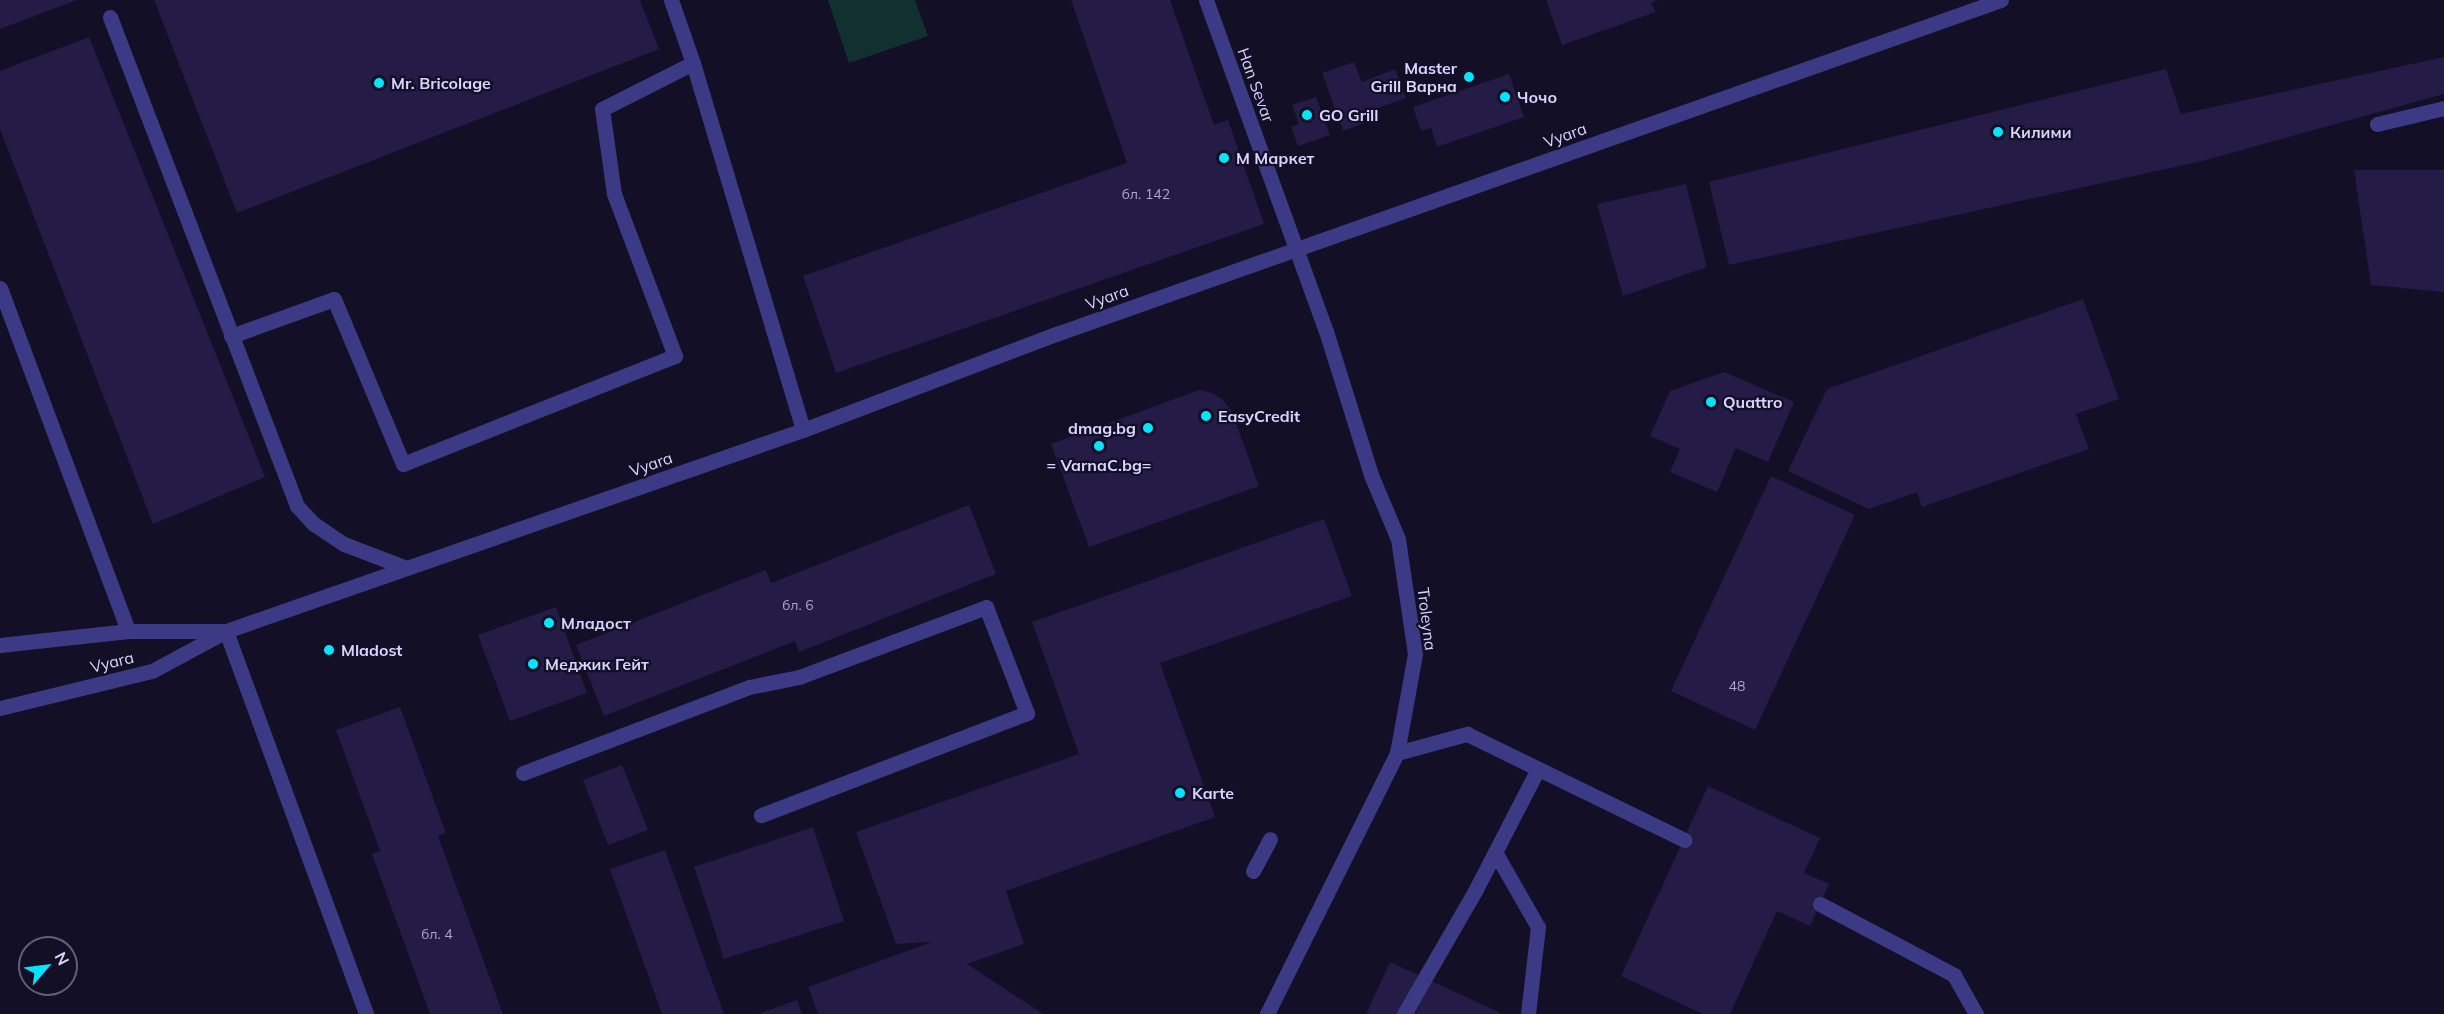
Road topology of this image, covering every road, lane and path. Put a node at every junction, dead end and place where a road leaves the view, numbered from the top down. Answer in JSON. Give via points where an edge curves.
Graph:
{"nodes":[{"id":1,"x":671,"y":0,"type":"edge"},
{"id":2,"x":1206,"y":0,"type":"edge"},
{"id":3,"x":2001,"y":0,"type":"edge"},
{"id":4,"x":110,"y":17,"type":"dead end"},
{"id":5,"x":693,"y":63,"type":"junction"},
{"id":6,"x":2444,"y":108,"type":"edge"},
{"id":7,"x":2377,"y":124,"type":"dead end"},
{"id":8,"x":1296,"y":251,"type":"junction"},
{"id":9,"x":0,"y":288,"type":"edge"},
{"id":10,"x":4,"y":309,"type":"edge"},
{"id":11,"x":231,"y":336,"type":"junction"},
{"id":12,"x":803,"y":430,"type":"junction"},
{"id":13,"x":407,"y":568,"type":"junction"},
{"id":14,"x":128,"y":631,"type":"junction"},
{"id":15,"x":226,"y":631,"type":"junction"},
{"id":16,"x":0,"y":645,"type":"edge"},
{"id":17,"x":0,"y":708,"type":"edge"},
{"id":18,"x":1397,"y":753,"type":"junction"},
{"id":19,"x":1538,"y":769,"type":"junction"},
{"id":20,"x":523,"y":773,"type":"dead end"},
{"id":21,"x":761,"y":816,"type":"dead end"},
{"id":22,"x":1270,"y":839,"type":"dead end"},
{"id":23,"x":1683,"y":840,"type":"dead end"},
{"id":24,"x":1495,"y":852,"type":"junction"},
{"id":25,"x":1253,"y":871,"type":"dead end"},
{"id":26,"x":1820,"y":904,"type":"dead end"},
{"id":27,"x":366,"y":1014,"type":"edge"},
{"id":28,"x":1267,"y":1014,"type":"edge"},
{"id":29,"x":1404,"y":1014,"type":"edge"},
{"id":30,"x":1528,"y":1014,"type":"edge"},
{"id":31,"x":1976,"y":1014,"type":"edge"}],
"edges":[{"from":1,"to":5,"type":"street"},
{"from":2,"to":8,"type":"street","name":"Han Sevar"},
{"from":3,"to":8,"type":"street","name":"Vyara"},
{"from":4,"to":11,"type":"street"},
{"from":5,"to":11,"type":"street","via":[[602,109],[614,194],[675,356],[403,464],[334,299]]},
{"from":5,"to":12,"type":"street"},
{"from":6,"to":7,"type":"street"},
{"from":8,"to":12,"type":"street","name":"Vyara","via":[[1059,333]]},
{"from":8,"to":18,"type":"street","name":"Troleyna","via":[[1326,331],[1371,475],[1398,539],[1415,654]]},
{"from":9,"to":10,"type":"street"},
{"from":10,"to":14,"type":"street"},
{"from":11,"to":13,"type":"street","via":[[297,506],[314,524],[344,544]]},
{"from":12,"to":13,"type":"street","name":"Vyara"},
{"from":13,"to":15,"type":"street","name":"Vyara"},
{"from":14,"to":15,"type":"street","name":"Vyara"},
{"from":14,"to":16,"type":"street","name":"Vyara"},
{"from":15,"to":17,"type":"street","name":"Vyara","via":[[152,670]]},
{"from":15,"to":27,"type":"street"},
{"from":18,"to":19,"type":"street","via":[[1467,734]]},
{"from":18,"to":28,"type":"street","name":"Troleyna"},
{"from":19,"to":23,"type":"street"},
{"from":19,"to":24,"type":"street"},
{"from":20,"to":21,"type":"street","via":[[749,687],[798,677],[986,607],[1027,713]]},
{"from":22,"to":25,"type":"street"},
{"from":24,"to":29,"type":"street"},
{"from":24,"to":30,"type":"street","via":[[1538,927]]},
{"from":26,"to":31,"type":"street","via":[[1954,975]]}]}
